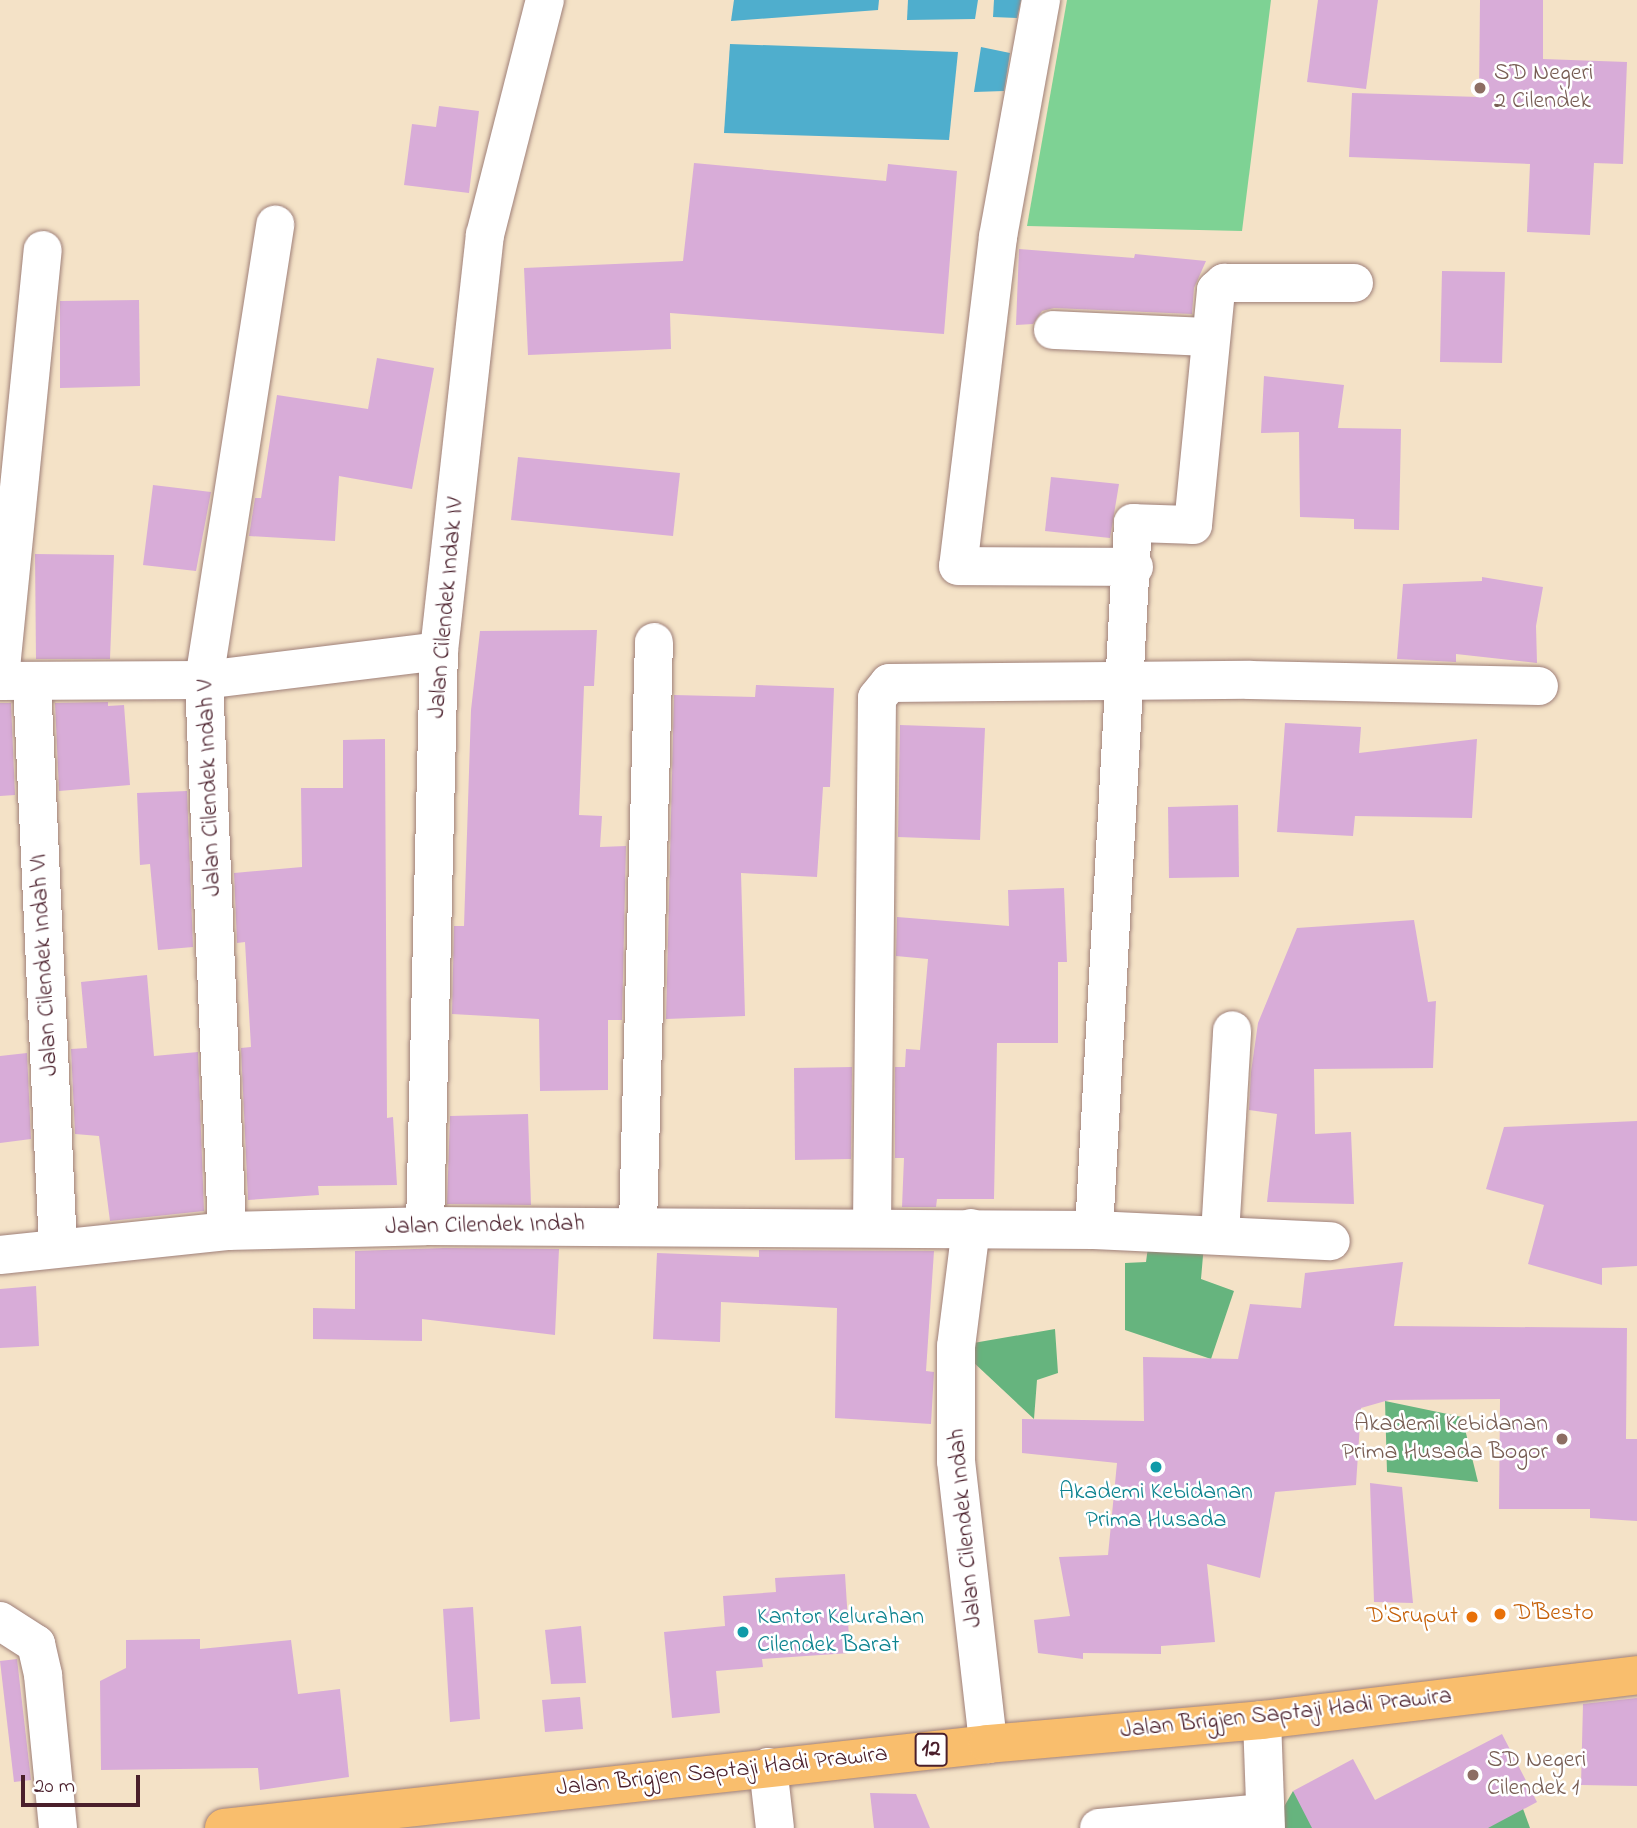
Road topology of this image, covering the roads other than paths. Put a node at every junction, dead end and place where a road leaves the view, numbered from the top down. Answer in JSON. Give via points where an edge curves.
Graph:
{"nodes":[{"id":1,"x":545,"y":0,"type":"edge"},
{"id":2,"x":1041,"y":0,"type":"edge"},
{"id":3,"x":275,"y":225,"type":"dead end"},
{"id":4,"x":43,"y":250,"type":"dead end"},
{"id":5,"x":1354,"y":283,"type":"dead end"},
{"id":6,"x":1054,"y":330,"type":"dead end"},
{"id":7,"x":1210,"y":337,"type":"junction"},
{"id":8,"x":1134,"y":567,"type":"junction"},
{"id":9,"x":654,"y":642,"type":"dead end"},
{"id":10,"x":439,"y":651,"type":"junction"},
{"id":11,"x":11,"y":680,"type":"edge"},
{"id":12,"x":204,"y":680,"type":"junction"},
{"id":13,"x":1126,"y":680,"type":"junction"},
{"id":14,"x":1539,"y":686,"type":"dead end"},
{"id":15,"x":1232,"y":1030,"type":"dead end"},
{"id":16,"x":638,"y":1224,"type":"junction"},
{"id":17,"x":425,"y":1226,"type":"junction"},
{"id":18,"x":872,"y":1227,"type":"junction"},
{"id":19,"x":971,"y":1228,"type":"junction"},
{"id":20,"x":1094,"y":1230,"type":"junction"},
{"id":21,"x":227,"y":1231,"type":"junction"},
{"id":22,"x":1220,"y":1235,"type":"junction"},
{"id":23,"x":1332,"y":1241,"type":"dead end"},
{"id":24,"x":58,"y":1248,"type":"junction"},
{"id":25,"x":0,"y":1255,"type":"edge"},
{"id":26,"x":0,"y":1620,"type":"edge"},
{"id":27,"x":1637,"y":1675,"type":"edge"},
{"id":28,"x":1262,"y":1720,"type":"junction"},
{"id":29,"x":988,"y":1744,"type":"junction"},
{"id":30,"x":768,"y":1767,"type":"junction"},
{"id":31,"x":416,"y":1816,"type":"edge"},
{"id":32,"x":1265,"y":1820,"type":"edge"},
{"id":33,"x":58,"y":1828,"type":"edge"},
{"id":34,"x":224,"y":1828,"type":"edge"},
{"id":35,"x":775,"y":1828,"type":"edge"},
{"id":36,"x":1099,"y":1828,"type":"edge"}],
"edges":[{"from":1,"to":10,"type":"street","name":"Jalan Cilendek Indak IV","via":[[485,234]]},
{"from":2,"to":8,"type":"street","via":[[998,237],[958,566]]},
{"from":3,"to":12,"type":"street","name":"Jalan Cilendek Indah V"},
{"from":4,"to":11,"type":"street","name":"Jalan Cilendek Indah VI"},
{"from":5,"to":7,"type":"street","via":[[1224,283],[1216,290]]},
{"from":6,"to":7,"type":"street"},
{"from":7,"to":8,"type":"street","via":[[1193,525],[1133,523]]},
{"from":8,"to":13,"type":"street"},
{"from":9,"to":16,"type":"street"},
{"from":10,"to":12,"type":"street"},
{"from":10,"to":17,"type":"street","name":"Jalan Cilendek Indak IV"},
{"from":11,"to":12,"type":"street"},
{"from":11,"to":24,"type":"street","name":"Jalan Cilendek Indah VI"},
{"from":12,"to":21,"type":"street","name":"Jalan Cilendek Indah V"},
{"from":13,"to":14,"type":"street"},
{"from":13,"to":18,"type":"street","via":[[889,683],[877,698]]},
{"from":13,"to":20,"type":"street"},
{"from":15,"to":22,"type":"street"},
{"from":16,"to":17,"type":"street","name":"Jalan Cilendek Indah"},
{"from":16,"to":18,"type":"street","name":"Jalan Cilendek Indah"},
{"from":17,"to":21,"type":"street","name":"Jalan Cilendek Indah"},
{"from":18,"to":19,"type":"street","name":"Jalan Cilendek Indah"},
{"from":19,"to":20,"type":"street","name":"Jalan Cilendek Indah"},
{"from":19,"to":29,"type":"street","name":"Jalan Cilendek Indah","via":[[956,1346],[956,1461]]},
{"from":20,"to":22,"type":"street","name":"Jalan Cilendek Indah"},
{"from":21,"to":24,"type":"street","name":"Jalan Cilendek Indah"},
{"from":22,"to":23,"type":"street","name":"Jalan Cilendek Indah"},
{"from":24,"to":25,"type":"street","name":"Jalan Cilendek Indah"},
{"from":26,"to":33,"type":"street","via":[[36,1644]]},
{"from":27,"to":28,"type":"main road","name":"Jalan Brigjen Saptaji Hadi Prawira","number":"12"},
{"from":28,"to":29,"type":"main road","name":"Jalan Brigjen Saptaji Hadi Prawira","number":"12"},
{"from":28,"to":32,"type":"street"},
{"from":29,"to":30,"type":"main road","name":"Jalan Brigjen Saptaji Hadi Prawira","number":"12"},
{"from":30,"to":31,"type":"main road","name":"Jalan Brigjen Saptaji Hadi Prawira","number":"12"},
{"from":30,"to":35,"type":"street"},
{"from":31,"to":34,"type":"main road","name":"Jalan Brigjen Saptaji Hadi Prawira","number":"12"},
{"from":32,"to":36,"type":"street"}]}
